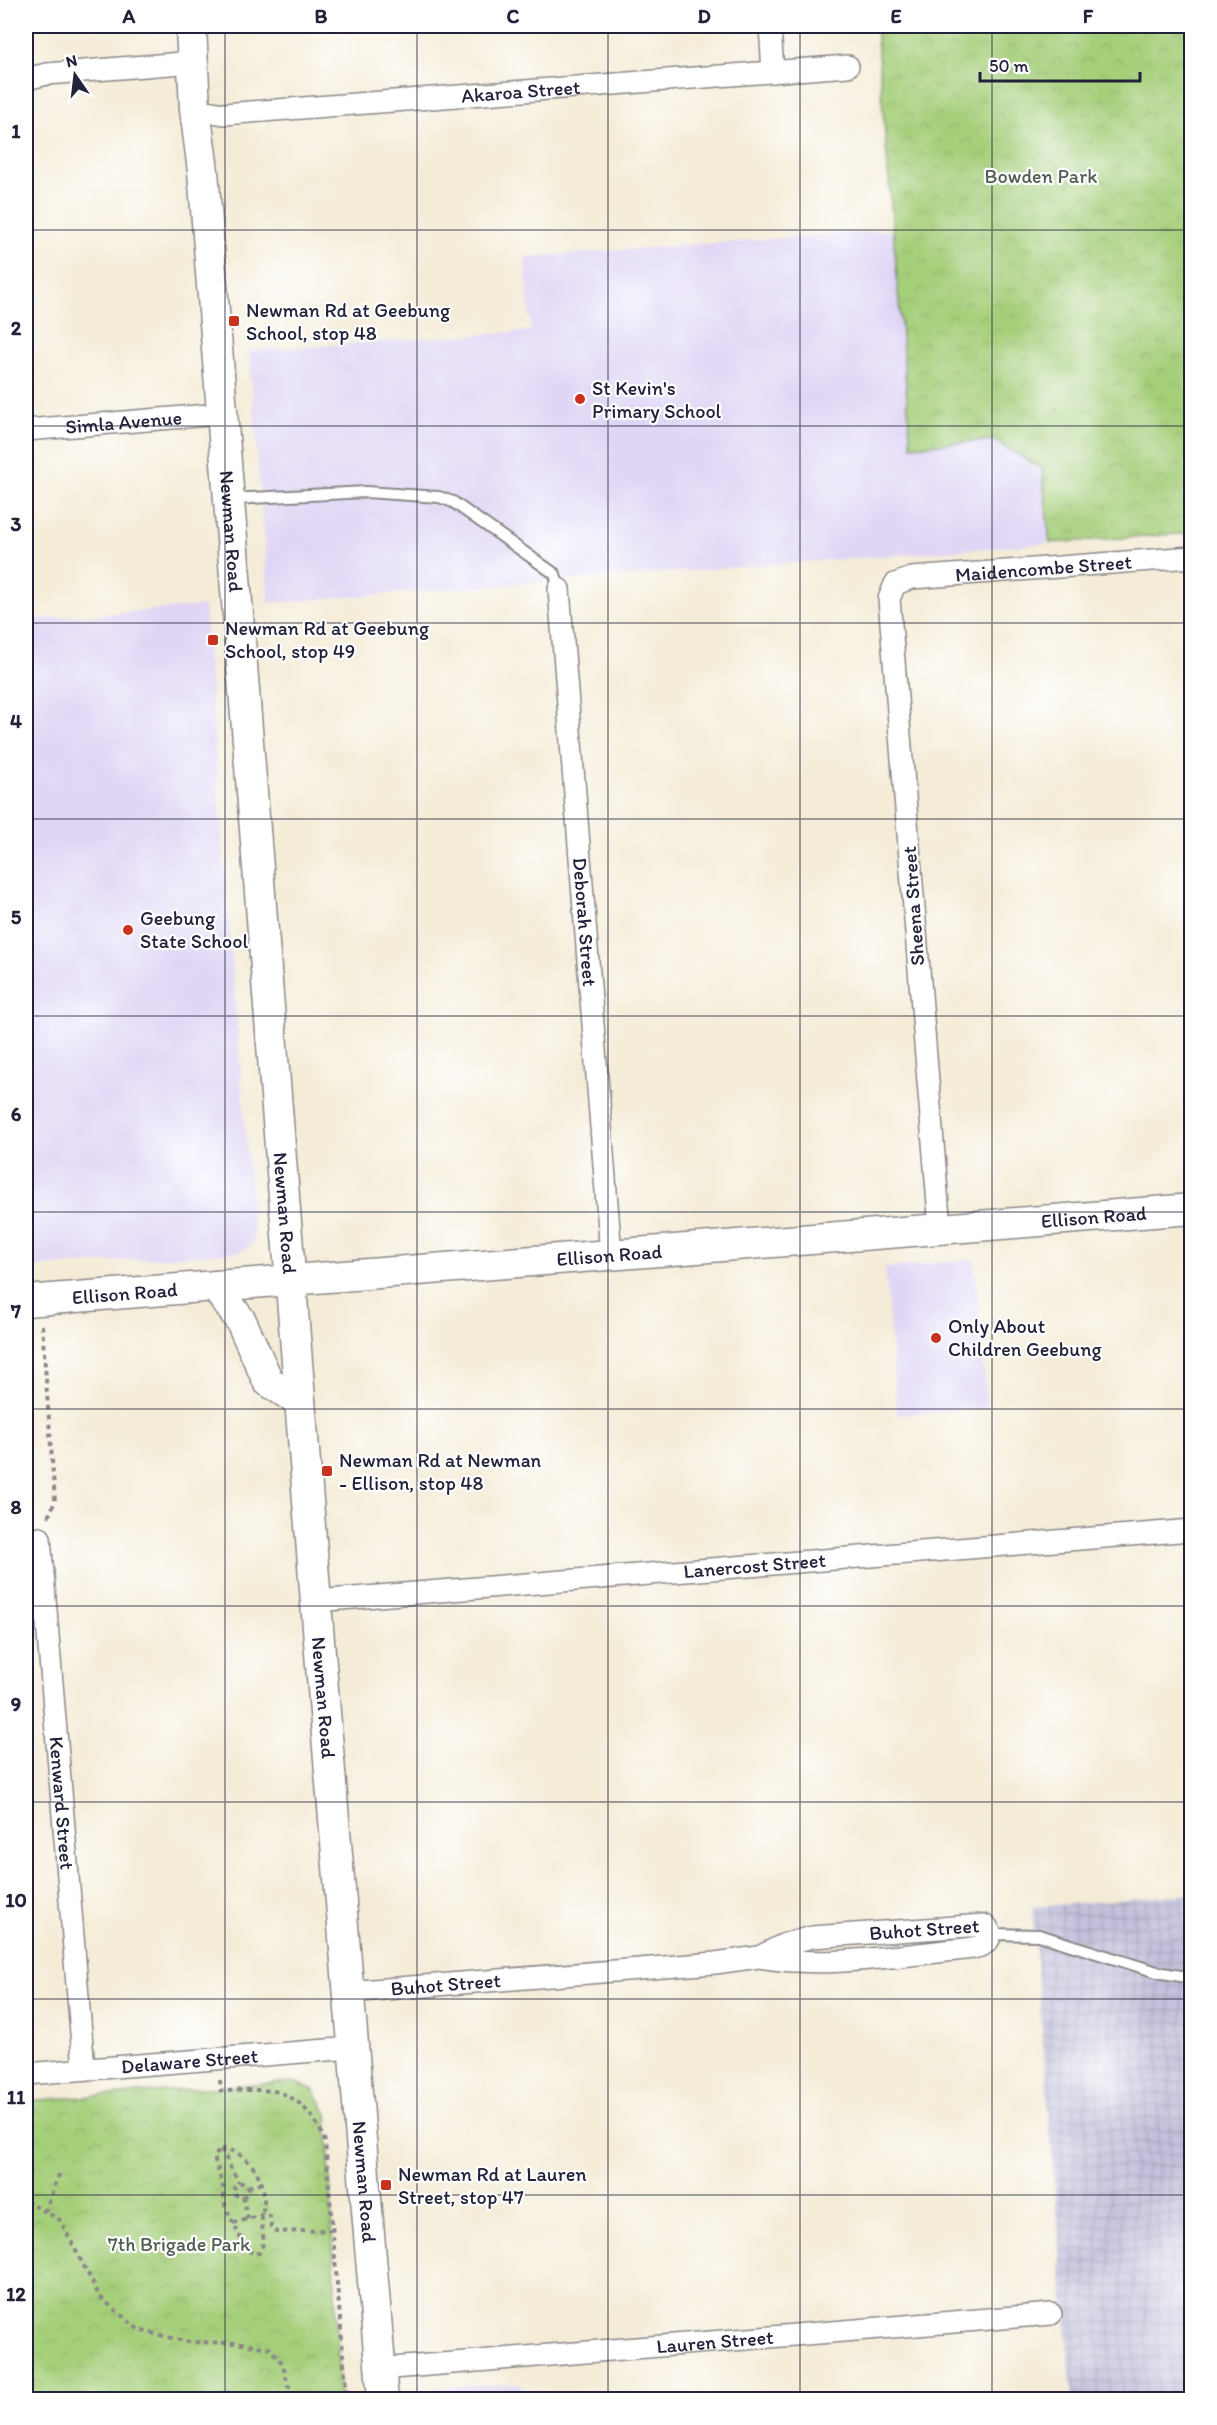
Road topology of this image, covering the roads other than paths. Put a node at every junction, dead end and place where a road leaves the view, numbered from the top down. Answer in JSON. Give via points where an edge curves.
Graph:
{"nodes":[{"id":1,"x":191,"y":26,"type":"edge"},
{"id":2,"x":770,"y":26,"type":"edge"},
{"id":3,"x":194,"y":62,"type":"junction"},
{"id":4,"x":848,"y":66,"type":"dead end"},
{"id":5,"x":773,"y":72,"type":"junction"},
{"id":6,"x":26,"y":79,"type":"edge"},
{"id":7,"x":195,"y":109,"type":"junction"},
{"id":8,"x":221,"y":414,"type":"junction"},
{"id":9,"x":26,"y":430,"type":"edge"},
{"id":10,"x":228,"y":500,"type":"junction"},
{"id":11,"x":1191,"y":557,"type":"edge"},
{"id":12,"x":896,"y":584,"type":"joint"},
{"id":13,"x":559,"y":589,"type":"joint"},
{"id":14,"x":1191,"y":1209,"type":"edge"},
{"id":15,"x":940,"y":1229,"type":"junction"},
{"id":16,"x":612,"y":1255,"type":"junction"},
{"id":17,"x":291,"y":1280,"type":"junction"},
{"id":18,"x":214,"y":1286,"type":"junction"},
{"id":19,"x":34,"y":1313,"type":"edge"},
{"id":20,"x":300,"y":1402,"type":"junction"},
{"id":21,"x":1191,"y":1530,"type":"edge"},
{"id":22,"x":40,"y":1538,"type":"road end"},
{"id":23,"x":316,"y":1601,"type":"junction"},
{"id":24,"x":991,"y":1934,"type":"joint"},
{"id":25,"x":1191,"y":1978,"type":"edge"},
{"id":26,"x":348,"y":1992,"type":"junction"},
{"id":27,"x":352,"y":2048,"type":"junction"},
{"id":28,"x":84,"y":2069,"type":"junction"},
{"id":29,"x":26,"y":2074,"type":"edge"},
{"id":30,"x":1051,"y":2314,"type":"dead end"},
{"id":31,"x":380,"y":2369,"type":"junction"},
{"id":32,"x":382,"y":2400,"type":"edge"}],
"edges":[{"from":1,"to":3,"type":"main road","name":"Newman Road"},
{"from":2,"to":5,"type":"street"},
{"from":3,"to":6,"type":"street"},
{"from":3,"to":7,"type":"main road","name":"Newman Road"},
{"from":4,"to":5,"type":"street","name":"Akaroa Street"},
{"from":5,"to":7,"type":"street","name":"Akaroa Street","via":[[224,114]]},
{"from":7,"to":8,"type":"main road","name":"Newman Road"},
{"from":8,"to":9,"type":"street","name":"Simla Avenue"},
{"from":8,"to":10,"type":"main road","name":"Newman Road"},
{"from":10,"to":13,"type":"lane","via":[[366,492],[439,497],[453,502],[555,574]]},
{"from":10,"to":17,"type":"main road","name":"Newman Road"},
{"from":11,"to":12,"type":"street","name":"Maidencombe Street","via":[[912,578]]},
{"from":12,"to":15,"type":"street","name":"Sheena Street","via":[[889,599]]},
{"from":13,"to":16,"type":"street","name":"Deborah Street"},
{"from":14,"to":15,"type":"main road","name":"Ellison Road"},
{"from":15,"to":16,"type":"main road","name":"Ellison Road"},
{"from":16,"to":17,"type":"main road","name":"Ellison Road"},
{"from":17,"to":18,"type":"main road","name":"Ellison Road"},
{"from":17,"to":20,"type":"main road","name":"Newman Road"},
{"from":18,"to":19,"type":"main road","name":"Ellison Road"},
{"from":18,"to":20,"type":"main road","via":[[241,1321],[268,1381]]},
{"from":20,"to":23,"type":"main road","name":"Newman Road"},
{"from":21,"to":23,"type":"street","name":"Lanercost Street"},
{"from":22,"to":28,"type":"street","name":"Kenward Street"},
{"from":23,"to":26,"type":"main road","name":"Newman Road"},
{"from":24,"to":25,"type":"lane","via":[[1039,1935],[1157,1972]]},
{"from":24,"to":26,"type":"street","name":"Buhot Street","via":[[983,1925],[812,1937],[759,1957],[715,1963]]},
{"from":26,"to":27,"type":"main road","name":"Newman Road"},
{"from":27,"to":28,"type":"street","name":"Delaware Street"},
{"from":27,"to":31,"type":"main road","name":"Newman Road"},
{"from":28,"to":29,"type":"street","name":"Delaware Street"},
{"from":30,"to":31,"type":"street","name":"Lauren Street"},
{"from":31,"to":32,"type":"main road","name":"Newman Road"}]}
